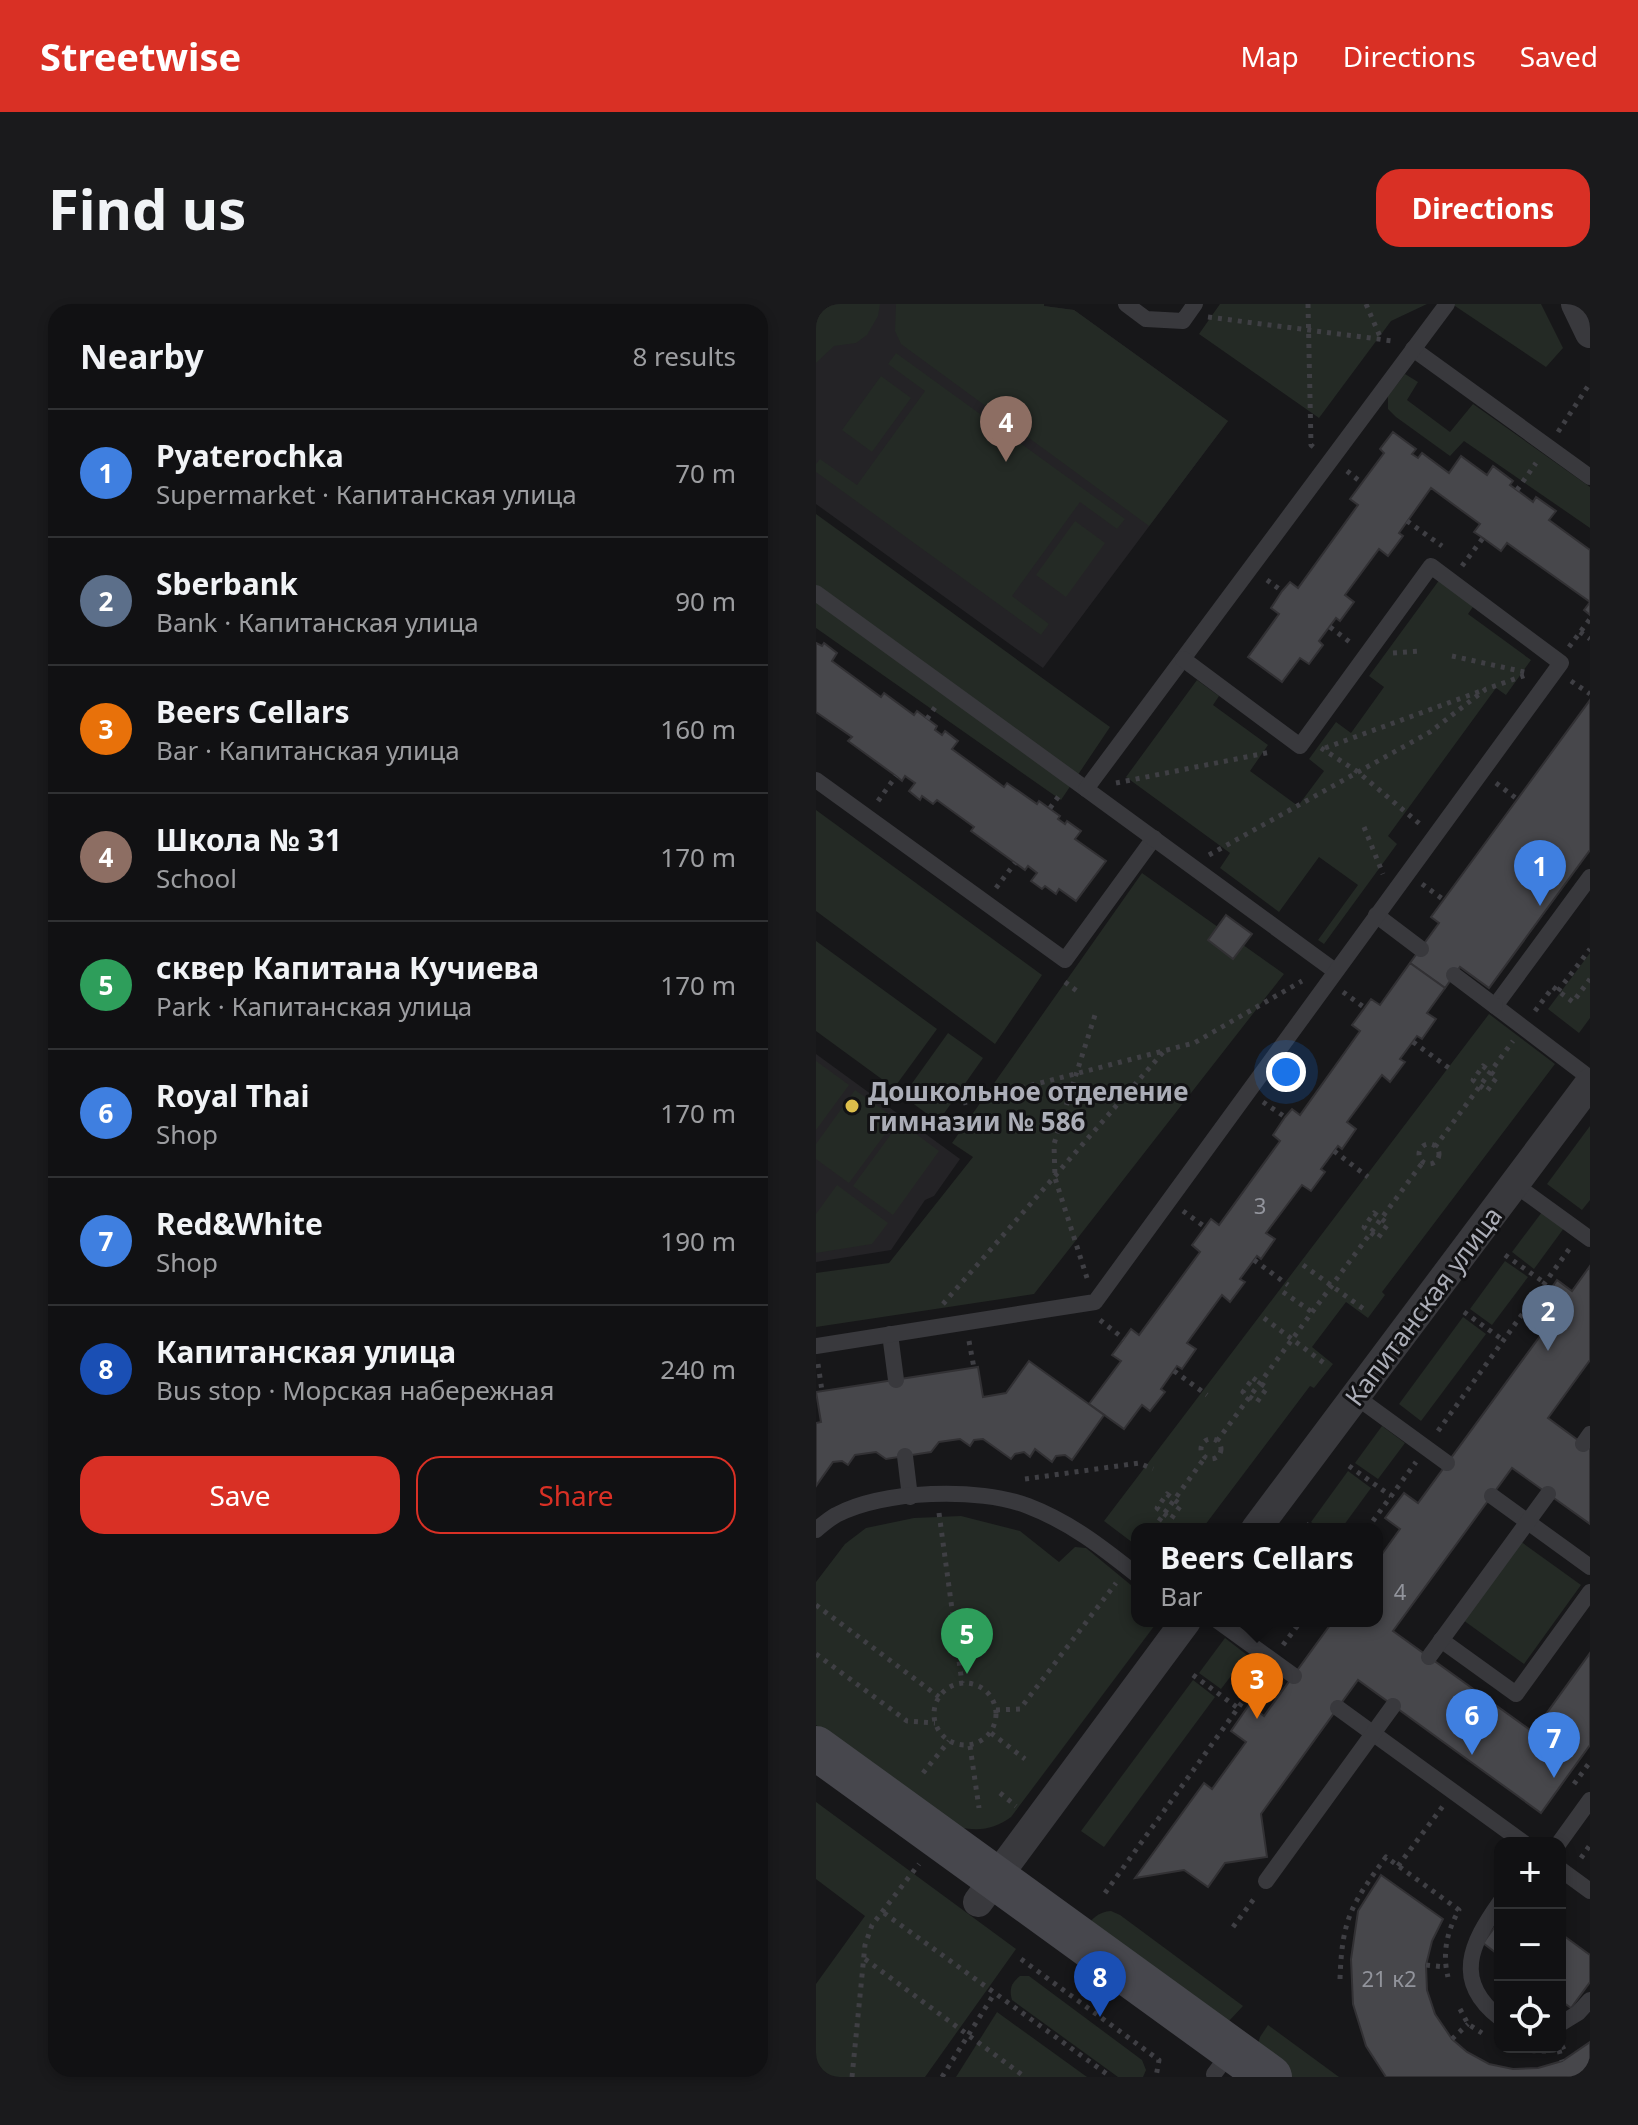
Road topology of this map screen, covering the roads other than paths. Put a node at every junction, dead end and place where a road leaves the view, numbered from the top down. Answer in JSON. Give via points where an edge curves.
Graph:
{"nodes":[{"id":1,"x":1126,"y":304,"type":"edge"},
{"id":2,"x":1447,"y":304,"type":"edge"},
{"id":3,"x":1576,"y":304,"type":"edge"},
{"id":4,"x":1191,"y":310,"type":"edge"},
{"id":5,"x":1590,"y":333,"type":"edge"},
{"id":6,"x":1413,"y":349,"type":"junction"},
{"id":7,"x":1590,"y":477,"type":"edge"},
{"id":8,"x":816,"y":593,"type":"edge"},
{"id":9,"x":1183,"y":659,"type":"junction"},
{"id":10,"x":820,"y":786,"type":"edge"},
{"id":11,"x":1086,"y":789,"type":"junction"},
{"id":12,"x":1154,"y":838,"type":"junction"},
{"id":13,"x":1590,"y":877,"type":"edge"},
{"id":14,"x":1376,"y":915,"type":"junction"},
{"id":15,"x":1421,"y":949,"type":"dead end"},
{"id":16,"x":1332,"y":968,"type":"junction"},
{"id":17,"x":1454,"y":975,"type":"dead end"},
{"id":18,"x":1495,"y":1006,"type":"junction"},
{"id":19,"x":1590,"y":1080,"type":"edge"},
{"id":20,"x":1514,"y":1184,"type":"junction"},
{"id":21,"x":1586,"y":1236,"type":"edge"},
{"id":22,"x":890,"y":1334,"type":"junction"},
{"id":23,"x":816,"y":1348,"type":"edge"},
{"id":24,"x":896,"y":1380,"type":"dead end"},
{"id":25,"x":1355,"y":1396,"type":"junction"},
{"id":26,"x":905,"y":1456,"type":"dead end"},
{"id":27,"x":1447,"y":1463,"type":"dead end"},
{"id":28,"x":1548,"y":1494,"type":"dead end"},
{"id":29,"x":1492,"y":1496,"type":"dead end"},
{"id":30,"x":910,"y":1497,"type":"junction"},
{"id":31,"x":1527,"y":1521,"type":"junction"},
{"id":32,"x":1260,"y":1523,"type":"edge"},
{"id":33,"x":816,"y":1530,"type":"edge"},
{"id":34,"x":1590,"y":1567,"type":"edge"},
{"id":35,"x":1131,"y":1570,"type":"edge"},
{"id":36,"x":1590,"y":1592,"type":"edge"},
{"id":37,"x":1182,"y":1627,"type":"edge"},
{"id":38,"x":1226,"y":1627,"type":"edge"},
{"id":39,"x":1441,"y":1640,"type":"junction"},
{"id":40,"x":1429,"y":1657,"type":"dead end"},
{"id":41,"x":1294,"y":1676,"type":"dead end"},
{"id":42,"x":1393,"y":1706,"type":"dead end"},
{"id":43,"x":1338,"y":1708,"type":"dead end"},
{"id":44,"x":1373,"y":1733,"type":"junction"},
{"id":45,"x":816,"y":1748,"type":"edge"},
{"id":46,"x":816,"y":1785,"type":"edge"},
{"id":47,"x":1590,"y":1800,"type":"edge"},
{"id":48,"x":1516,"y":1837,"type":"edge"},
{"id":49,"x":1563,"y":1837,"type":"edge"},
{"id":50,"x":1566,"y":1873,"type":"edge"},
{"id":51,"x":1266,"y":1881,"type":"road end"},
{"id":52,"x":987,"y":1890,"type":"junction"},
{"id":53,"x":1590,"y":1891,"type":"edge"},
{"id":54,"x":1495,"y":1909,"type":"edge"},
{"id":55,"x":1590,"y":2000,"type":"edge"},
{"id":56,"x":1494,"y":2012,"type":"edge"},
{"id":57,"x":1566,"y":2020,"type":"edge"},
{"id":58,"x":1221,"y":2067,"type":"edge"},
{"id":59,"x":1270,"y":2077,"type":"edge"}],
"edges":[{"from":1,"to":4,"type":"lane","via":[[1146,319],[1183,321]]},
{"from":2,"to":6,"type":"lane"},
{"from":3,"to":5,"type":"street"},
{"from":6,"to":7,"type":"lane"},
{"from":6,"to":9,"type":"lane"},
{"from":8,"to":11,"type":"lane"},
{"from":9,"to":11,"type":"lane"},
{"from":9,"to":14,"type":"lane","via":[[1303,742],[1431,566],[1560,662]]},
{"from":10,"to":12,"type":"lane","via":[[1065,960]]},
{"from":11,"to":12,"type":"lane"},
{"from":12,"to":16,"type":"lane"},
{"from":13,"to":18,"type":"lane"},
{"from":14,"to":15,"type":"lane"},
{"from":14,"to":16,"type":"lane"},
{"from":16,"to":22,"type":"lane","via":[[1092,1307]]},
{"from":17,"to":18,"type":"lane"},
{"from":18,"to":19,"type":"lane"},
{"from":19,"to":20,"type":"street","name":"Капитанская улица"},
{"from":20,"to":21,"type":"lane"},
{"from":20,"to":25,"type":"street","name":"Капитанская улица"},
{"from":22,"to":23,"type":"lane"},
{"from":22,"to":24,"type":"lane"},
{"from":25,"to":27,"type":"lane"},
{"from":25,"to":32,"type":"street","name":"Капитанская улица"},
{"from":26,"to":30,"type":"lane"},
{"from":28,"to":31,"type":"lane"},
{"from":29,"to":31,"type":"lane"},
{"from":30,"to":33,"type":"lane","via":[[870,1502],[836,1515]]},
{"from":30,"to":35,"type":"lane","via":[[980,1495],[1026,1505],[1062,1521]]},
{"from":31,"to":34,"type":"lane"},
{"from":31,"to":39,"type":"lane"},
{"from":36,"to":39,"type":"lane","via":[[1516,1694]]},
{"from":37,"to":52,"type":"street"},
{"from":38,"to":41,"type":"lane"},
{"from":39,"to":40,"type":"lane"},
{"from":42,"to":44,"type":"lane"},
{"from":43,"to":44,"type":"lane"},
{"from":44,"to":48,"type":"lane"},
{"from":44,"to":51,"type":"lane"},
{"from":45,"to":52,"type":"street"},
{"from":46,"to":52,"type":"street","via":[[921,1861]]},
{"from":47,"to":49,"type":"lane"},
{"from":50,"to":53,"type":"lane"},
{"from":52,"to":58,"type":"street"},
{"from":54,"to":56,"type":"lane","via":[[1478,1934],[1471,1958],[1477,1991]]},
{"from":55,"to":57,"type":"lane"},
{"from":58,"to":59,"type":"street"}]}
